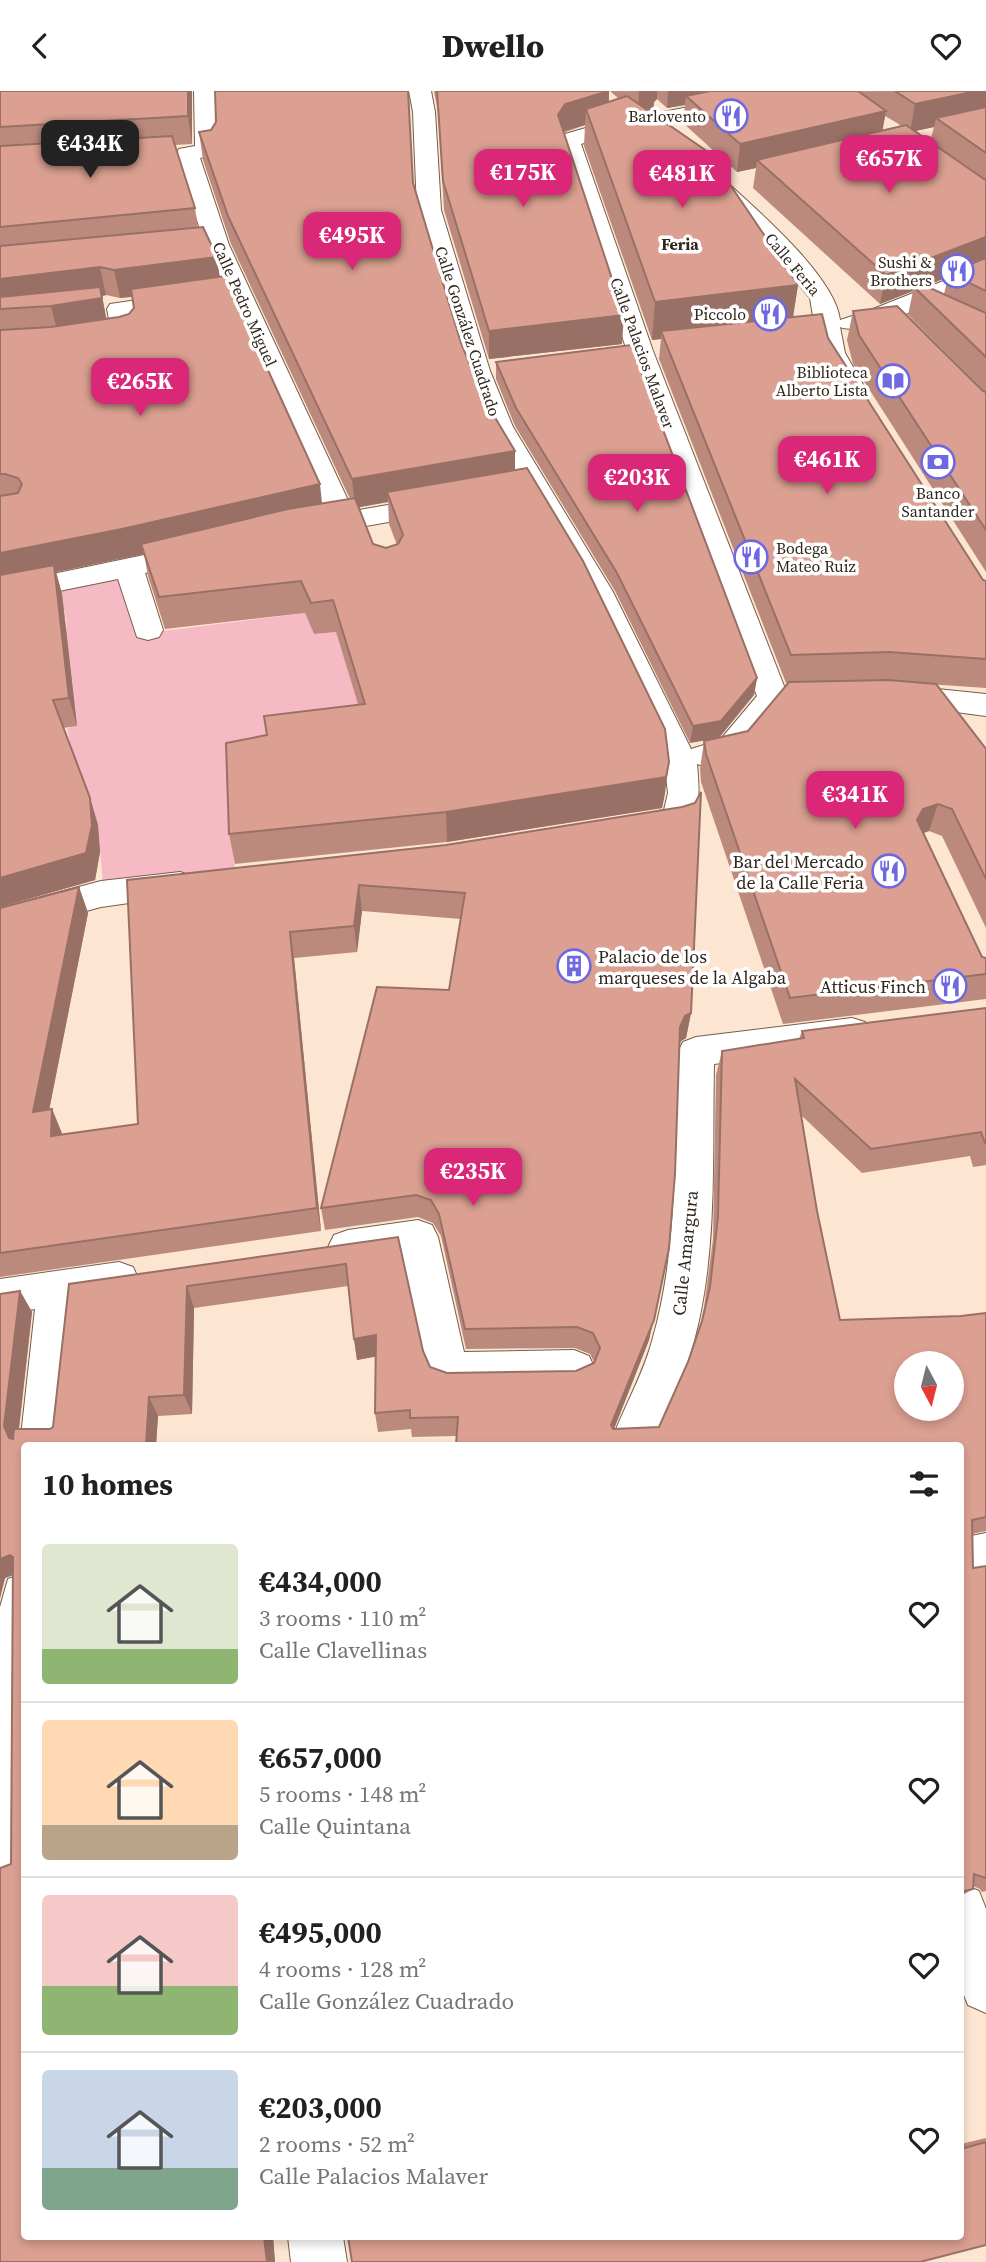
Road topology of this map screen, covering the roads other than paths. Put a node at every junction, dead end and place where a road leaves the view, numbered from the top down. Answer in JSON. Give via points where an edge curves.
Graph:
{"nodes":[{"id":1,"x":205,"y":91,"type":"edge"},
{"id":2,"x":420,"y":91,"type":"edge"},
{"id":3,"x":802,"y":91,"type":"edge"},
{"id":4,"x":623,"y":119,"type":"junction"},
{"id":5,"x":652,"y":140,"type":"edge"},
{"id":6,"x":697,"y":171,"type":"edge"},
{"id":7,"x":746,"y":180,"type":"dead end"},
{"id":8,"x":719,"y":186,"type":"junction"},
{"id":9,"x":217,"y":245,"type":"junction"},
{"id":10,"x":190,"y":247,"type":"edge"},
{"id":11,"x":986,"y":271,"type":"edge"},
{"id":12,"x":239,"y":294,"type":"junction"},
{"id":13,"x":915,"y":300,"type":"junction"},
{"id":14,"x":93,"y":306,"type":"edge"},
{"id":15,"x":120,"y":309,"type":"junction"},
{"id":16,"x":887,"y":312,"type":"junction"},
{"id":17,"x":938,"y":312,"type":"edge"},
{"id":18,"x":817,"y":331,"type":"junction"},
{"id":19,"x":909,"y":336,"type":"edge"},
{"id":20,"x":0,"y":349,"type":"edge"},
{"id":21,"x":504,"y":367,"type":"edge"},
{"id":22,"x":477,"y":371,"type":"junction"},
{"id":23,"x":867,"y":412,"type":"edge"},
{"id":24,"x":460,"y":501,"type":"edge"},
{"id":25,"x":357,"y":519,"type":"junction"},
{"id":26,"x":278,"y":533,"type":"edge"},
{"id":27,"x":380,"y":544,"type":"edge"},
{"id":28,"x":224,"y":546,"type":"edge"},
{"id":29,"x":129,"y":569,"type":"junction"},
{"id":30,"x":0,"y":594,"type":"edge"},
{"id":31,"x":148,"y":630,"type":"dead end"},
{"id":32,"x":867,"y":694,"type":"edge"},
{"id":33,"x":827,"y":695,"type":"edge"},
{"id":34,"x":773,"y":697,"type":"junction"},
{"id":35,"x":986,"y":705,"type":"edge"},
{"id":36,"x":680,"y":759,"type":"junction"},
{"id":37,"x":610,"y":831,"type":"edge"},
{"id":38,"x":212,"y":882,"type":"edge"},
{"id":39,"x":0,"y":921,"type":"edge"},
{"id":40,"x":878,"y":1028,"type":"edge"},
{"id":41,"x":307,"y":1253,"type":"edge"},
{"id":42,"x":155,"y":1275,"type":"edge"},
{"id":43,"x":58,"y":1288,"type":"junction"},
{"id":44,"x":0,"y":1297,"type":"edge"},
{"id":45,"x":574,"y":1369,"type":"edge"},
{"id":46,"x":41,"y":1442,"type":"edge"},
{"id":47,"x":632,"y":1442,"type":"edge"},
{"id":48,"x":986,"y":1555,"type":"edge"},
{"id":49,"x":964,"y":1559,"type":"edge"},
{"id":50,"x":21,"y":1623,"type":"edge"},
{"id":51,"x":0,"y":1817,"type":"edge"},
{"id":52,"x":21,"y":1848,"type":"edge"},
{"id":53,"x":0,"y":1855,"type":"edge"},
{"id":54,"x":964,"y":1918,"type":"edge"},
{"id":55,"x":986,"y":1987,"type":"edge"},
{"id":56,"x":316,"y":2240,"type":"edge"},
{"id":57,"x":320,"y":2262,"type":"edge"}],
"edges":[{"from":1,"to":9,"type":"street","name":"Calle Pedro Miguel","via":[[206,150],[176,155]]},
{"from":2,"to":22,"type":"street","name":"Calle González Cuadrado","via":[[429,210]]},
{"from":3,"to":4,"type":"street"},
{"from":4,"to":5,"type":"street"},
{"from":4,"to":34,"type":"street","name":"Calle Palacios Malaver","via":[[570,144],[640,352]]},
{"from":6,"to":8,"type":"street","name":"Calle Feria"},
{"from":7,"to":8,"type":"street"},
{"from":8,"to":18,"type":"street","name":"Calle Feria","via":[[770,235],[821,296],[825,303]]},
{"from":9,"to":10,"type":"street"},
{"from":9,"to":12,"type":"street","name":"Calle Pedro Miguel"},
{"from":11,"to":13,"type":"street"},
{"from":12,"to":15,"type":"street"},
{"from":12,"to":25,"type":"street","name":"Calle Pedro Miguel"},
{"from":13,"to":16,"type":"street"},
{"from":13,"to":17,"type":"street"},
{"from":14,"to":15,"type":"street"},
{"from":15,"to":20,"type":"street","via":[[125,335]]},
{"from":16,"to":18,"type":"street"},
{"from":16,"to":19,"type":"street"},
{"from":18,"to":23,"type":"street","name":"Calle Feria"},
{"from":21,"to":22,"type":"street"},
{"from":22,"to":36,"type":"street","name":"Calle González Cuadrado","via":[[524,489],[598,592]]},
{"from":24,"to":25,"type":"street"},
{"from":25,"to":26,"type":"street"},
{"from":25,"to":27,"type":"street","name":"Calle Pedro Miguel"},
{"from":28,"to":29,"type":"street"},
{"from":29,"to":30,"type":"street"},
{"from":29,"to":31,"type":"street"},
{"from":32,"to":35,"type":"street"},
{"from":33,"to":34,"type":"street"},
{"from":34,"to":36,"type":"street","via":[[730,749]]},
{"from":36,"to":37,"type":"street","name":"Calle González Cuadrado","via":[[684,793],[678,820]]},
{"from":38,"to":39,"type":"street","via":[[101,894]]},
{"from":40,"to":47,"type":"street","name":"Calle Amargura","via":[[696,1052],[692,1209],[677,1326]]},
{"from":41,"to":45,"type":"street","via":[[418,1237],[448,1371]]},
{"from":42,"to":43,"type":"street"},
{"from":43,"to":44,"type":"street"},
{"from":43,"to":46,"type":"street"},
{"from":48,"to":49,"type":"street"},
{"from":50,"to":51,"type":"street"},
{"from":52,"to":53,"type":"street"},
{"from":54,"to":55,"type":"street"},
{"from":56,"to":57,"type":"street"}]}
